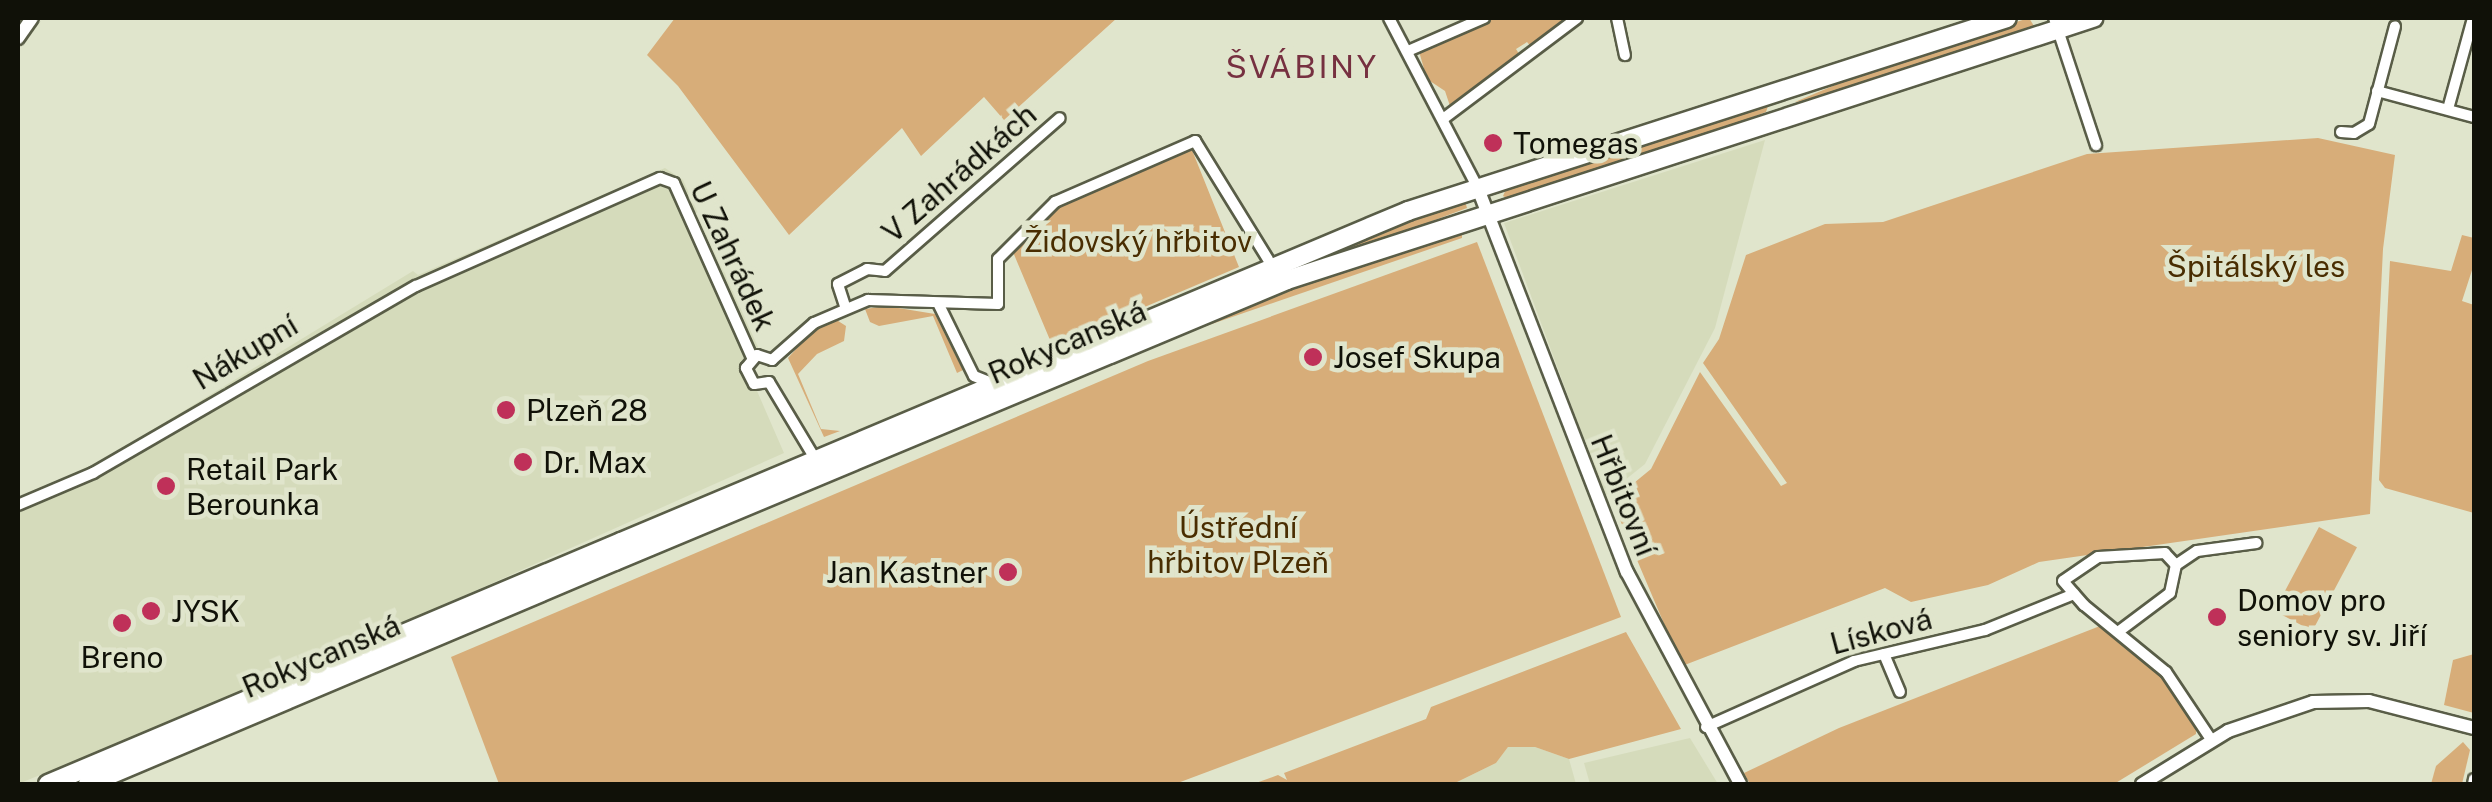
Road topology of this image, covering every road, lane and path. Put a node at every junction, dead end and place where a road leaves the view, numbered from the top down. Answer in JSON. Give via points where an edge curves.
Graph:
{"nodes":[{"id":1,"x":32,"y":18,"type":"edge"},
{"id":2,"x":1389,"y":18,"type":"edge"},
{"id":3,"x":1484,"y":18,"type":"edge"},
{"id":4,"x":1577,"y":18,"type":"edge"},
{"id":5,"x":1617,"y":18,"type":"edge"},
{"id":6,"x":2006,"y":18,"type":"edge"},
{"id":7,"x":2093,"y":18,"type":"edge"},
{"id":8,"x":2473,"y":18,"type":"edge"},
{"id":9,"x":2056,"y":23,"type":"edge"},
{"id":10,"x":2395,"y":26,"type":"dead end"},
{"id":11,"x":18,"y":38,"type":"edge"},
{"id":12,"x":1408,"y":51,"type":"junction"},
{"id":13,"x":1626,"y":55,"type":"dead end"},
{"id":14,"x":2377,"y":91,"type":"junction"},
{"id":15,"x":2448,"y":109,"type":"junction"},
{"id":16,"x":2474,"y":117,"type":"edge"},
{"id":17,"x":1060,"y":118,"type":"dead end"},
{"id":18,"x":1443,"y":119,"type":"junction"},
{"id":19,"x":2341,"y":132,"type":"dead end"},
{"id":20,"x":2096,"y":146,"type":"dead end"},
{"id":21,"x":1477,"y":186,"type":"junction"},
{"id":22,"x":1487,"y":213,"type":"junction"},
{"id":23,"x":502,"y":248,"type":"joint"},
{"id":24,"x":1268,"y":260,"type":"dead end"},
{"id":25,"x":938,"y":305,"type":"junction"},
{"id":26,"x":845,"y":306,"type":"junction"},
{"id":27,"x":752,"y":358,"type":"junction"},
{"id":28,"x":772,"y":360,"type":"junction"},
{"id":29,"x":769,"y":382,"type":"junction"},
{"id":30,"x":995,"y":384,"type":"junction"},
{"id":31,"x":820,"y":468,"type":"junction"},
{"id":32,"x":18,"y":505,"type":"edge"},
{"id":33,"x":2256,"y":543,"type":"dead end"},
{"id":34,"x":2176,"y":566,"type":"junction"},
{"id":35,"x":2074,"y":594,"type":"junction"},
{"id":36,"x":2118,"y":632,"type":"junction"},
{"id":37,"x":1884,"y":654,"type":"junction"},
{"id":38,"x":1900,"y":692,"type":"dead end"},
{"id":39,"x":1706,"y":727,"type":"junction"},
{"id":40,"x":2474,"y":730,"type":"edge"},
{"id":41,"x":2212,"y":741,"type":"junction"},
{"id":42,"x":48,"y":784,"type":"edge"},
{"id":43,"x":88,"y":784,"type":"edge"},
{"id":44,"x":1740,"y":784,"type":"edge"},
{"id":45,"x":2142,"y":784,"type":"edge"}],
"edges":[{"from":1,"to":11,"type":"street"},
{"from":2,"to":12,"type":"street"},
{"from":3,"to":12,"type":"street"},
{"from":4,"to":18,"type":"street"},
{"from":5,"to":13,"type":"street"},
{"from":6,"to":21,"type":"main road","name":"Rokycanská"},
{"from":7,"to":9,"type":"main road","name":"Rokycanská"},
{"from":8,"to":15,"type":"street"},
{"from":9,"to":20,"type":"street"},
{"from":9,"to":22,"type":"main road","name":"Rokycanská"},
{"from":10,"to":14,"type":"street"},
{"from":12,"to":18,"type":"street"},
{"from":14,"to":15,"type":"street"},
{"from":14,"to":19,"type":"street","via":[[2369,124]]},
{"from":15,"to":16,"type":"street"},
{"from":17,"to":26,"type":"street","name":"V Zahrádkách","via":[[885,271],[867,269],[838,284]]},
{"from":18,"to":21,"type":"street"},
{"from":21,"to":22,"type":"street","name":"Hřbitovní"},
{"from":21,"to":30,"type":"main road","name":"Rokycanská"},
{"from":22,"to":31,"type":"main road","name":"Rokycanská","via":[[1262,289]]},
{"from":22,"to":39,"type":"street","name":"Hřbitovní","via":[[1615,543]]},
{"from":23,"to":27,"type":"street","name":"U Zahrádek","via":[[668,178]]},
{"from":23,"to":32,"type":"street","name":"Nákupní","via":[[331,330],[93,472]]},
{"from":24,"to":25,"type":"street","via":[[1194,141],[1056,202],[998,259],[998,304]]},
{"from":25,"to":26,"type":"street","via":[[892,298]]},
{"from":25,"to":30,"type":"street","via":[[974,376]]},
{"from":26,"to":28,"type":"street"},
{"from":27,"to":28,"type":"street"},
{"from":27,"to":29,"type":"street","via":[[745,373],[754,384]]},
{"from":28,"to":29,"type":"street"},
{"from":29,"to":31,"type":"street"},
{"from":30,"to":31,"type":"main road","name":"Rokycanská"},
{"from":31,"to":42,"type":"main road","name":"Rokycanská","via":[[622,542]]},
{"from":31,"to":43,"type":"main road","name":"Rokycanská","via":[[615,562]]},
{"from":33,"to":34,"type":"street","via":[[2197,552]]},
{"from":34,"to":35,"type":"street","via":[[2154,551],[2098,557],[2063,581]]},
{"from":34,"to":36,"type":"street","via":[[2170,593]]},
{"from":35,"to":36,"type":"street"},
{"from":35,"to":37,"type":"street","name":"Lísková","via":[[1985,630]]},
{"from":36,"to":41,"type":"street","via":[[2166,672]]},
{"from":37,"to":38,"type":"street"},
{"from":37,"to":39,"type":"street","name":"Lísková","via":[[1827,671]]},
{"from":39,"to":44,"type":"street","name":"Hřbitovní"},
{"from":40,"to":41,"type":"street","via":[[2369,701],[2328,700],[2267,714]]},
{"from":41,"to":45,"type":"street"}]}
